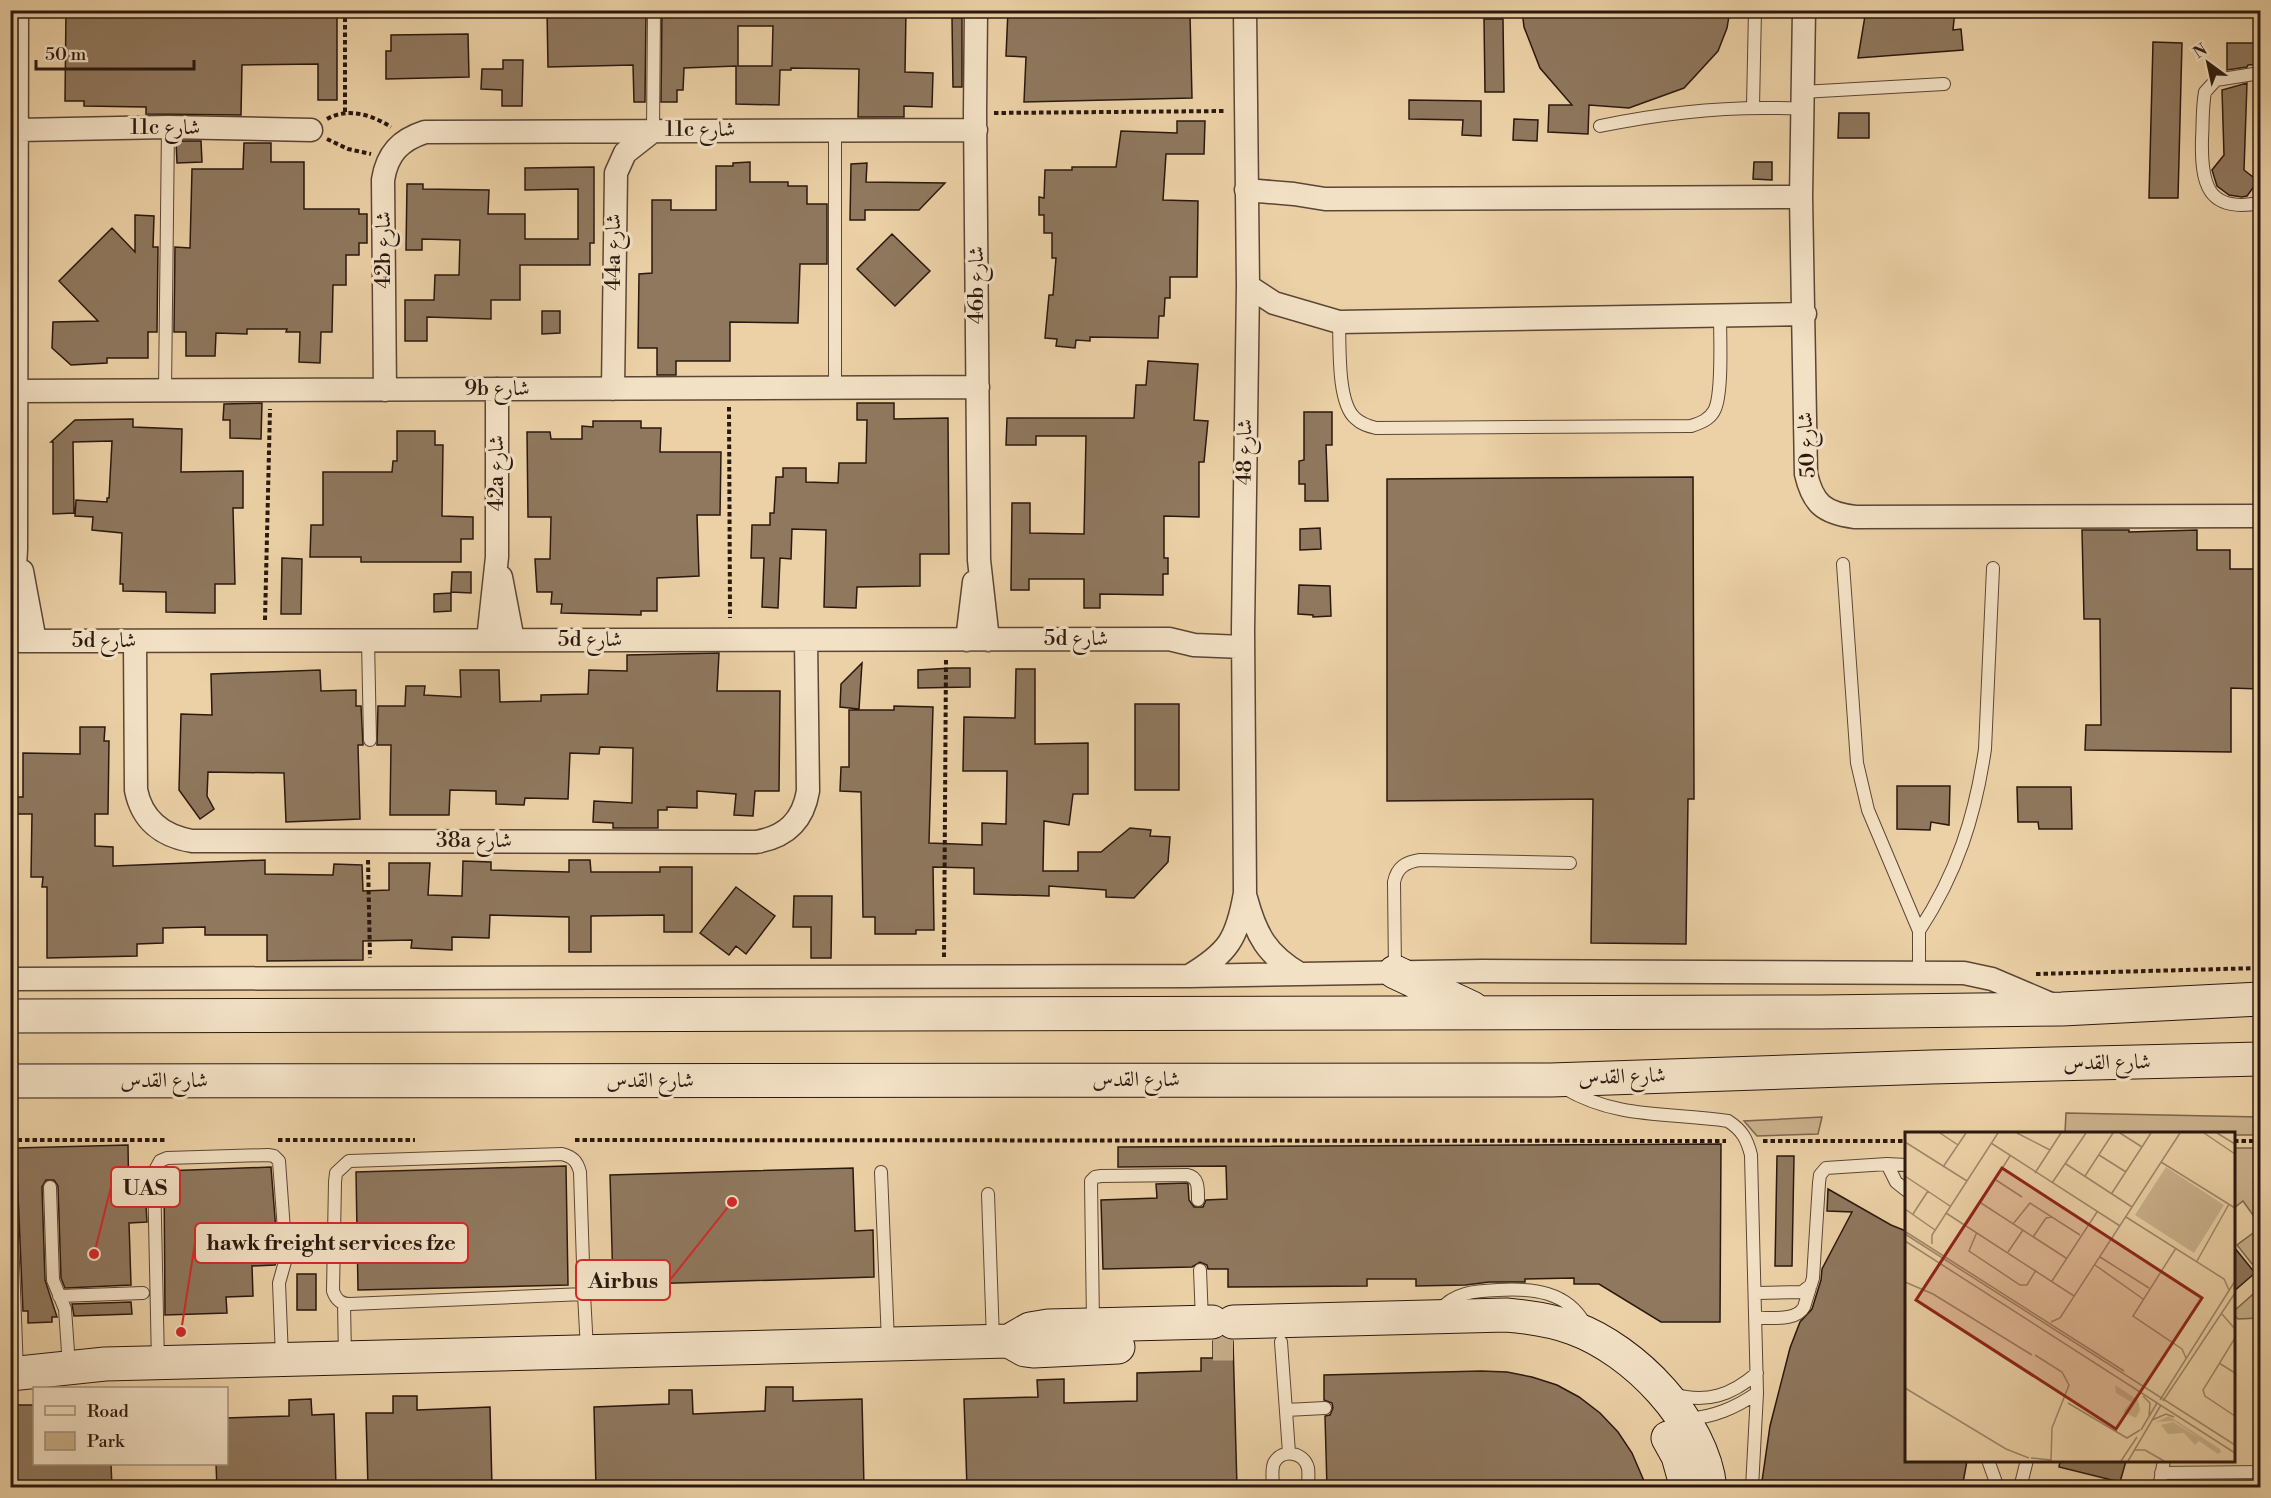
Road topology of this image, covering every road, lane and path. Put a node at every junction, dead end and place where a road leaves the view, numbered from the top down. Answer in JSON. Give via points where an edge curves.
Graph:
{"nodes":[{"id":1,"x":17,"y":10,"type":"edge"},
{"id":2,"x":345,"y":10,"type":"edge"},
{"id":3,"x":654,"y":10,"type":"edge"},
{"id":4,"x":976,"y":10,"type":"edge"},
{"id":5,"x":1245,"y":10,"type":"edge"},
{"id":6,"x":1755,"y":10,"type":"edge"},
{"id":7,"x":1804,"y":10,"type":"edge"},
{"id":8,"x":2260,"y":73,"type":"edge"},
{"id":9,"x":1944,"y":84,"type":"dead end"},
{"id":10,"x":1802,"y":100,"type":"junction"},
{"id":11,"x":1753,"y":106,"type":"junction"},
{"id":12,"x":1247,"y":111,"type":"junction"},
{"id":13,"x":345,"y":113,"type":"junction"},
{"id":14,"x":975,"y":121,"type":"junction"},
{"id":15,"x":1600,"y":126,"type":"dead end"},
{"id":16,"x":168,"y":127,"type":"junction"},
{"id":17,"x":19,"y":130,"type":"junction"},
{"id":18,"x":311,"y":130,"type":"junction"},
{"id":19,"x":835,"y":130,"type":"junction"},
{"id":20,"x":653,"y":131,"type":"junction"},
{"id":21,"x":396,"y":149,"type":"junction"},
{"id":22,"x":1801,"y":197,"type":"junction"},
{"id":23,"x":1246,"y":199,"type":"junction"},
{"id":24,"x":2260,"y":203,"type":"edge"},
{"id":25,"x":1248,"y":286,"type":"junction"},
{"id":26,"x":1804,"y":314,"type":"junction"},
{"id":27,"x":1720,"y":316,"type":"junction"},
{"id":28,"x":1339,"y":322,"type":"junction"},
{"id":29,"x":978,"y":387,"type":"junction"},
{"id":30,"x":729,"y":388,"type":"junction"},
{"id":31,"x":835,"y":388,"type":"junction"},
{"id":32,"x":497,"y":389,"type":"junction"},
{"id":33,"x":613,"y":389,"type":"junction"},
{"id":34,"x":270,"y":390,"type":"junction"},
{"id":35,"x":385,"y":390,"type":"junction"},
{"id":36,"x":16,"y":391,"type":"junction"},
{"id":37,"x":165,"y":391,"type":"junction"},
{"id":38,"x":2260,"y":516,"type":"edge"},
{"id":39,"x":16,"y":549,"type":"junction"},
{"id":40,"x":497,"y":557,"type":"junction"},
{"id":41,"x":1843,"y":564,"type":"dead end"},
{"id":42,"x":1993,"y":568,"type":"dead end"},
{"id":43,"x":1243,"y":638,"type":"junction"},
{"id":44,"x":368,"y":640,"type":"junction"},
{"id":45,"x":488,"y":640,"type":"junction"},
{"id":46,"x":513,"y":640,"type":"junction"},
{"id":47,"x":731,"y":640,"type":"junction"},
{"id":48,"x":806,"y":640,"type":"junction"},
{"id":49,"x":967,"y":640,"type":"junction"},
{"id":50,"x":11,"y":641,"type":"edge"},
{"id":51,"x":35,"y":641,"type":"junction"},
{"id":52,"x":135,"y":641,"type":"junction"},
{"id":53,"x":265,"y":641,"type":"junction"},
{"id":54,"x":370,"y":740,"type":"dead end"},
{"id":55,"x":367,"y":841,"type":"junction"},
{"id":56,"x":1570,"y":863,"type":"dead end"},
{"id":57,"x":1245,"y":893,"type":"junction"},
{"id":58,"x":1919,"y":931,"type":"junction"},
{"id":59,"x":2260,"y":968,"type":"edge"},
{"id":60,"x":1395,"y":972,"type":"junction"},
{"id":61,"x":1919,"y":973,"type":"junction"},
{"id":62,"x":1300,"y":974,"type":"junction"},
{"id":63,"x":2025,"y":974,"type":"dead end"},
{"id":64,"x":944,"y":976,"type":"junction"},
{"id":65,"x":1189,"y":976,"type":"junction"},
{"id":66,"x":10,"y":979,"type":"edge"},
{"id":67,"x":370,"y":979,"type":"junction"},
{"id":68,"x":2260,"y":999,"type":"edge"},
{"id":69,"x":2062,"y":1009,"type":"junction"},
{"id":70,"x":1479,"y":1012,"type":"junction"},
{"id":71,"x":10,"y":1016,"type":"edge"},
{"id":72,"x":2260,"y":1059,"type":"edge"},
{"id":73,"x":1551,"y":1080,"type":"junction"},
{"id":74,"x":10,"y":1081,"type":"edge"},
{"id":75,"x":10,"y":1140,"type":"edge"},
{"id":76,"x":166,"y":1140,"type":"dead end"},
{"id":77,"x":274,"y":1140,"type":"dead end"},
{"id":78,"x":418,"y":1140,"type":"dead end"},
{"id":79,"x":574,"y":1140,"type":"dead end"},
{"id":80,"x":1748,"y":1141,"type":"junction"},
{"id":81,"x":1905,"y":1141,"type":"edge"},
{"id":82,"x":2235,"y":1142,"type":"edge"},
{"id":83,"x":2260,"y":1142,"type":"edge"},
{"id":84,"x":1887,"y":1164,"type":"junction"},
{"id":85,"x":1905,"y":1165,"type":"edge"},
{"id":86,"x":881,"y":1172,"type":"dead end"},
{"id":87,"x":10,"y":1182,"type":"edge"},
{"id":88,"x":50,"y":1186,"type":"dead end"},
{"id":89,"x":1905,"y":1189,"type":"edge"},
{"id":90,"x":988,"y":1194,"type":"dead end"},
{"id":91,"x":1198,"y":1200,"type":"dead end"},
{"id":92,"x":1200,"y":1270,"type":"dead end"},
{"id":93,"x":1811,"y":1285,"type":"junction"},
{"id":94,"x":143,"y":1293,"type":"dead end"},
{"id":95,"x":1756,"y":1293,"type":"junction"},
{"id":96,"x":584,"y":1294,"type":"junction"},
{"id":97,"x":59,"y":1296,"type":"junction"},
{"id":98,"x":344,"y":1304,"type":"junction"},
{"id":99,"x":1756,"y":1318,"type":"junction"},
{"id":100,"x":1093,"y":1325,"type":"junction"},
{"id":101,"x":1218,"y":1331,"type":"junction"},
{"id":102,"x":1281,"y":1331,"type":"junction"},
{"id":103,"x":1001,"y":1341,"type":"junction"},
{"id":104,"x":888,"y":1344,"type":"junction"},
{"id":105,"x":587,"y":1352,"type":"junction"},
{"id":106,"x":345,"y":1358,"type":"junction"},
{"id":107,"x":282,"y":1360,"type":"junction"},
{"id":108,"x":158,"y":1363,"type":"junction"},
{"id":109,"x":69,"y":1366,"type":"junction"},
{"id":110,"x":14,"y":1373,"type":"edge"},
{"id":111,"x":1757,"y":1373,"type":"junction"},
{"id":112,"x":1662,"y":1391,"type":"junction"},
{"id":113,"x":1757,"y":1393,"type":"junction"},
{"id":114,"x":1324,"y":1408,"type":"dead end"},
{"id":115,"x":1286,"y":1410,"type":"junction"},
{"id":116,"x":1683,"y":1419,"type":"junction"},
{"id":117,"x":1289,"y":1453,"type":"junction"},
{"id":118,"x":1989,"y":1462,"type":"edge"},
{"id":119,"x":2027,"y":1462,"type":"edge"},
{"id":120,"x":2164,"y":1462,"type":"edge"},
{"id":121,"x":2260,"y":1472,"type":"edge"},
{"id":122,"x":2161,"y":1473,"type":"junction"},
{"id":123,"x":1997,"y":1484,"type":"edge"},
{"id":124,"x":2020,"y":1485,"type":"edge"},
{"id":125,"x":1273,"y":1488,"type":"edge"},
{"id":126,"x":1308,"y":1488,"type":"edge"},
{"id":127,"x":1687,"y":1488,"type":"edge"},
{"id":128,"x":1710,"y":1488,"type":"edge"},
{"id":129,"x":1752,"y":1488,"type":"edge"},
{"id":130,"x":2159,"y":1488,"type":"edge"}],
"edges":[{"from":1,"to":17,"type":"street"},
{"from":2,"to":13,"type":"path"},
{"from":3,"to":20,"type":"lane"},
{"from":4,"to":14,"type":"street","name":"46b شارع"},
{"from":5,"to":12,"type":"street","name":"شارع 48"},
{"from":6,"to":11,"type":"lane"},
{"from":7,"to":10,"type":"street","name":"شارع 50"},
{"from":8,"to":24,"type":"lane","via":[[2216,80],[2205,92],[2202,169],[2205,182],[2224,203]]},
{"from":9,"to":10,"type":"lane"},
{"from":10,"to":11,"type":"lane"},
{"from":10,"to":22,"type":"street","name":"شارع 50"},
{"from":11,"to":15,"type":"lane","via":[[1657,115]]},
{"from":12,"to":14,"type":"path"},
{"from":12,"to":23,"type":"street","name":"شارع 48"},
{"from":13,"to":18,"type":"path","via":[[332,116]]},
{"from":13,"to":21,"type":"path","via":[[377,118],[392,128]]},
{"from":14,"to":19,"type":"street","name":"11c شارع"},
{"from":14,"to":29,"type":"street","name":"46b شارع"},
{"from":16,"to":17,"type":"street","name":"11c شارع"},
{"from":16,"to":18,"type":"street","name":"11c شارع"},
{"from":16,"to":37,"type":"lane"},
{"from":17,"to":36,"type":"street"},
{"from":18,"to":21,"type":"path","via":[[348,149]]},
{"from":19,"to":20,"type":"street","name":"11c شارع"},
{"from":19,"to":31,"type":"lane"},
{"from":20,"to":21,"type":"street","name":"11c شارع","via":[[425,132]]},
{"from":20,"to":33,"type":"street","name":"44a شارع","via":[[626,153],[616,173]]},
{"from":21,"to":35,"type":"street","name":"42b شارع","via":[[383,180]]},
{"from":22,"to":23,"type":"street","via":[[1325,199],[1294,205]]},
{"from":22,"to":26,"type":"street","name":"شارع 50"},
{"from":23,"to":25,"type":"street","name":"شارع 48"},
{"from":25,"to":28,"type":"street","via":[[1274,303]]},
{"from":25,"to":43,"type":"street","name":"شارع 48"},
{"from":26,"to":27,"type":"street"},
{"from":26,"to":38,"type":"street","name":"شارع 50","via":[[1806,474],[1815,499],[1837,515]]},
{"from":27,"to":28,"type":"street"},
{"from":27,"to":28,"type":"lane","via":[[1715,410],[1709,418],[1691,426],[1363,425],[1347,406]]},
{"from":29,"to":31,"type":"street","name":"9b شارع"},
{"from":29,"to":49,"type":"street","name":"46b شارع","via":[[979,560]]},
{"from":30,"to":31,"type":"street","name":"9b شارع"},
{"from":30,"to":33,"type":"street","name":"9b شارع"},
{"from":30,"to":47,"type":"path"},
{"from":32,"to":33,"type":"street","name":"9b شارع"},
{"from":32,"to":35,"type":"street","name":"9b شارع"},
{"from":32,"to":40,"type":"street","name":"42a شارع"},
{"from":34,"to":35,"type":"street","name":"9b شارع"},
{"from":34,"to":37,"type":"street","name":"9b شارع"},
{"from":34,"to":53,"type":"path"},
{"from":36,"to":37,"type":"street","name":"9b شارع"},
{"from":36,"to":39,"type":"street"},
{"from":39,"to":50,"type":"street"},
{"from":39,"to":51,"type":"street"},
{"from":40,"to":45,"type":"street","name":"42a شارع"},
{"from":40,"to":46,"type":"street","name":"42a شارع"},
{"from":41,"to":58,"type":"lane","via":[[1862,788],[1877,835]]},
{"from":42,"to":58,"type":"lane","via":[[1981,776],[1958,861]]},
{"from":43,"to":49,"type":"street","name":"5d شارع","via":[[1194,645],[1169,639]]},
{"from":43,"to":57,"type":"street","name":"شارع 48"},
{"from":44,"to":45,"type":"street","name":"5d شارع"},
{"from":44,"to":53,"type":"street","name":"5d شارع"},
{"from":44,"to":54,"type":"lane"},
{"from":45,"to":46,"type":"street","name":"5d شارع"},
{"from":46,"to":47,"type":"street","name":"5d شارع"},
{"from":47,"to":48,"type":"street","name":"5d شارع"},
{"from":48,"to":49,"type":"street","name":"5d شارع"},
{"from":48,"to":55,"type":"street","name":"38a شارع","via":[[808,791],[801,816],[782,835],[756,842]]},
{"from":49,"to":64,"type":"path"},
{"from":50,"to":51,"type":"street","name":"5d شارع"},
{"from":51,"to":52,"type":"street","name":"5d شارع"},
{"from":52,"to":53,"type":"street","name":"5d شارع"},
{"from":52,"to":55,"type":"street","name":"38a شارع","via":[[136,790],[151,823],[170,836],[192,841]]},
{"from":55,"to":67,"type":"path"},
{"from":56,"to":60,"type":"lane","via":[[1420,860],[1401,867],[1394,882]]},
{"from":57,"to":62,"type":"street","name":"شارع 48","via":[[1257,933],[1282,964]]},
{"from":57,"to":65,"type":"street","name":"شارع 48","via":[[1235,934],[1225,950]]},
{"from":58,"to":61,"type":"lane"},
{"from":59,"to":63,"type":"path"},
{"from":60,"to":61,"type":"street"},
{"from":60,"to":62,"type":"street"},
{"from":60,"to":70,"type":"main road"},
{"from":61,"to":69,"type":"street","via":[[1978,975]]},
{"from":62,"to":65,"type":"street"},
{"from":64,"to":65,"type":"street"},
{"from":64,"to":67,"type":"street"},
{"from":66,"to":67,"type":"street"},
{"from":68,"to":69,"type":"main road"},
{"from":69,"to":70,"type":"main road"},
{"from":70,"to":71,"type":"main road"},
{"from":72,"to":73,"type":"main road","name":"شارع القدس"},
{"from":73,"to":74,"type":"main road","name":"شارع القدس"},
{"from":73,"to":80,"type":"lane","via":[[1605,1107],[1728,1121]]},
{"from":75,"to":76,"type":"path"},
{"from":77,"to":78,"type":"path"},
{"from":79,"to":80,"type":"path"},
{"from":80,"to":81,"type":"path"},
{"from":80,"to":95,"type":"lane","via":[[1752,1155]]},
{"from":82,"to":83,"type":"path"},
{"from":84,"to":85,"type":"lane"},
{"from":84,"to":89,"type":"lane","via":[[1896,1182]]},
{"from":84,"to":93,"type":"lane","via":[[1835,1166],[1820,1175]]},
{"from":86,"to":104,"type":"lane"},
{"from":87,"to":110,"type":"lane"},
{"from":88,"to":97,"type":"lane","via":[[53,1280]]},
{"from":90,"to":103,"type":"lane"},
{"from":91,"to":100,"type":"lane","via":[[1193,1176],[1101,1176],[1091,1181]]},
{"from":92,"to":101,"type":"lane"},
{"from":93,"to":95,"type":"lane","via":[[1802,1292]]},
{"from":93,"to":99,"type":"lane","via":[[1799,1314]]},
{"from":94,"to":97,"type":"lane"},
{"from":95,"to":99,"type":"lane"},
{"from":96,"to":98,"type":"lane"},
{"from":96,"to":98,"type":"lane","via":[[580,1172],[571,1156],[358,1160],[342,1166],[335,1182],[333,1291]]},
{"from":96,"to":105,"type":"lane"},
{"from":97,"to":109,"type":"lane","via":[[65,1309]]},
{"from":98,"to":106,"type":"lane"},
{"from":99,"to":111,"type":"lane"},
{"from":100,"to":101,"type":"main road"},
{"from":100,"to":103,"type":"main road","via":[[1039,1328]]},
{"from":101,"to":102,"type":"main road"},
{"from":101,"to":103,"type":"main road","via":[[1042,1351],[1025,1350]]},
{"from":102,"to":112,"type":"main road","via":[[1436,1316],[1540,1318],[1606,1343]]},
{"from":102,"to":115,"type":"lane"},
{"from":102,"to":127,"type":"main road","via":[[1505,1336],[1566,1348],[1603,1368],[1644,1402],[1678,1456]]},
{"from":103,"to":104,"type":"main road"},
{"from":104,"to":105,"type":"main road"},
{"from":105,"to":106,"type":"main road"},
{"from":106,"to":107,"type":"main road"},
{"from":107,"to":108,"type":"main road"},
{"from":107,"to":108,"type":"lane","via":[[279,1282],[286,1258],[281,1167],[274,1156],[268,1155],[167,1158],[156,1166]]},
{"from":108,"to":109,"type":"main road"},
{"from":109,"to":110,"type":"main road"},
{"from":111,"to":112,"type":"lane","via":[[1741,1387],[1705,1399]]},
{"from":111,"to":113,"type":"lane"},
{"from":112,"to":116,"type":"main road"},
{"from":113,"to":116,"type":"lane","via":[[1722,1413]]},
{"from":113,"to":129,"type":"lane"},
{"from":114,"to":115,"type":"lane"},
{"from":115,"to":117,"type":"lane"},
{"from":116,"to":128,"type":"main road","via":[[1698,1447]]},
{"from":117,"to":125,"type":"lane","via":[[1275,1462]]},
{"from":117,"to":126,"type":"lane","via":[[1305,1460]]},
{"from":118,"to":123,"type":"lane"},
{"from":119,"to":124,"type":"lane"},
{"from":120,"to":122,"type":"lane"},
{"from":121,"to":122,"type":"lane"},
{"from":122,"to":130,"type":"lane"},
{"from":123,"to":124,"type":"lane"}]}
